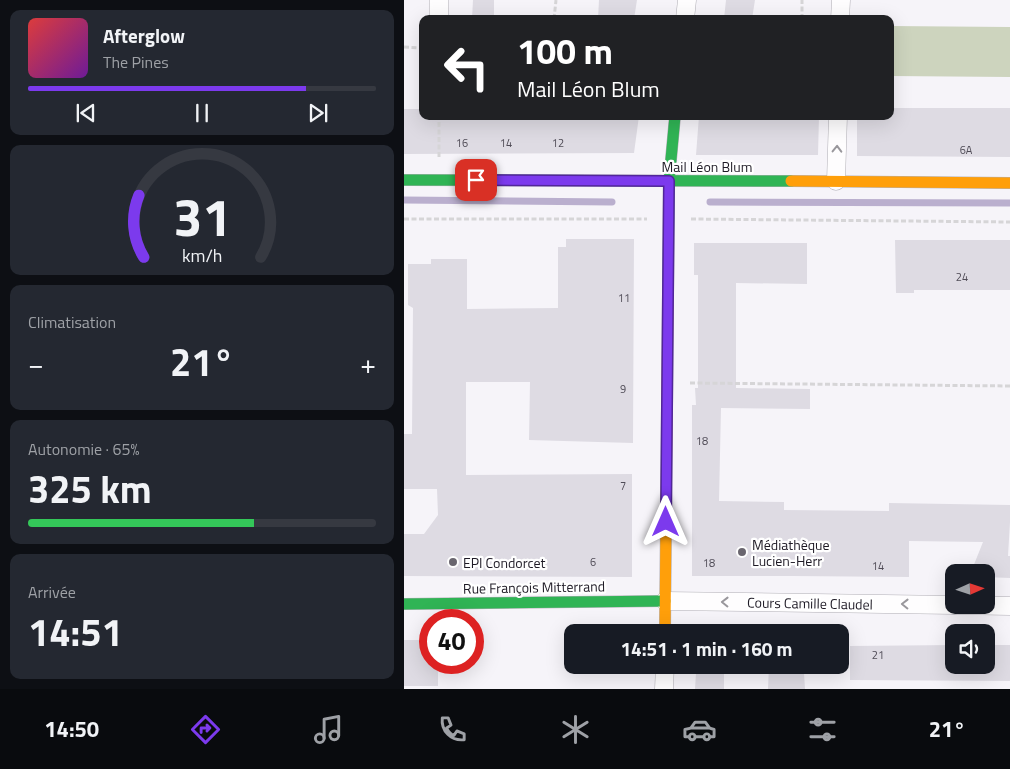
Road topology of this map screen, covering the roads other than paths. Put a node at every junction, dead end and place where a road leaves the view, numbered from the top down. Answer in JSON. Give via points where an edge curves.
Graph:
{"nodes":[{"id":1,"x":439,"y":0,"type":"edge"},
{"id":2,"x":687,"y":0,"type":"edge"},
{"id":3,"x":841,"y":0,"type":"edge"},
{"id":4,"x":439,"y":15,"type":"edge"},
{"id":5,"x":685,"y":15,"type":"edge"},
{"id":6,"x":840,"y":15,"type":"edge"},
{"id":7,"x":675,"y":120,"type":"edge"},
{"id":8,"x":838,"y":120,"type":"edge"},
{"id":9,"x":404,"y":180,"type":"edge"},
{"id":10,"x":669,"y":181,"type":"junction"},
{"id":11,"x":836,"y":181,"type":"junction"},
{"id":12,"x":1010,"y":183,"type":"edge"},
{"id":13,"x":665,"y":601,"type":"junction"},
{"id":14,"x":404,"y":604,"type":"edge"},
{"id":15,"x":945,"y":605,"type":"edge"},
{"id":16,"x":995,"y":606,"type":"edge"},
{"id":17,"x":1010,"y":606,"type":"edge"},
{"id":18,"x":665,"y":624,"type":"edge"},
{"id":19,"x":664,"y":674,"type":"edge"},
{"id":20,"x":664,"y":689,"type":"edge"}],
"edges":[{"from":1,"to":4,"type":"street"},
{"from":2,"to":5,"type":"street"},
{"from":3,"to":6,"type":"street"},
{"from":7,"to":10,"type":"street"},
{"from":11,"to":8,"type":"street","one_way":true},
{"from":9,"to":10,"type":"street","name":"Mail Léon Blum"},
{"from":10,"to":11,"type":"street","name":"Mail Léon Blum"},
{"from":10,"to":13,"type":"street"},
{"from":11,"to":12,"type":"street","name":"Mail Léon Blum"},
{"from":13,"to":14,"type":"street","name":"Rue François Mitterrand"},
{"from":15,"to":13,"type":"street","name":"Cours Camille Claudel","one_way":true},
{"from":13,"to":18,"type":"street"},
{"from":16,"to":17,"type":"street","name":"Cours Camille Claudel"},
{"from":19,"to":20,"type":"street"}]}
